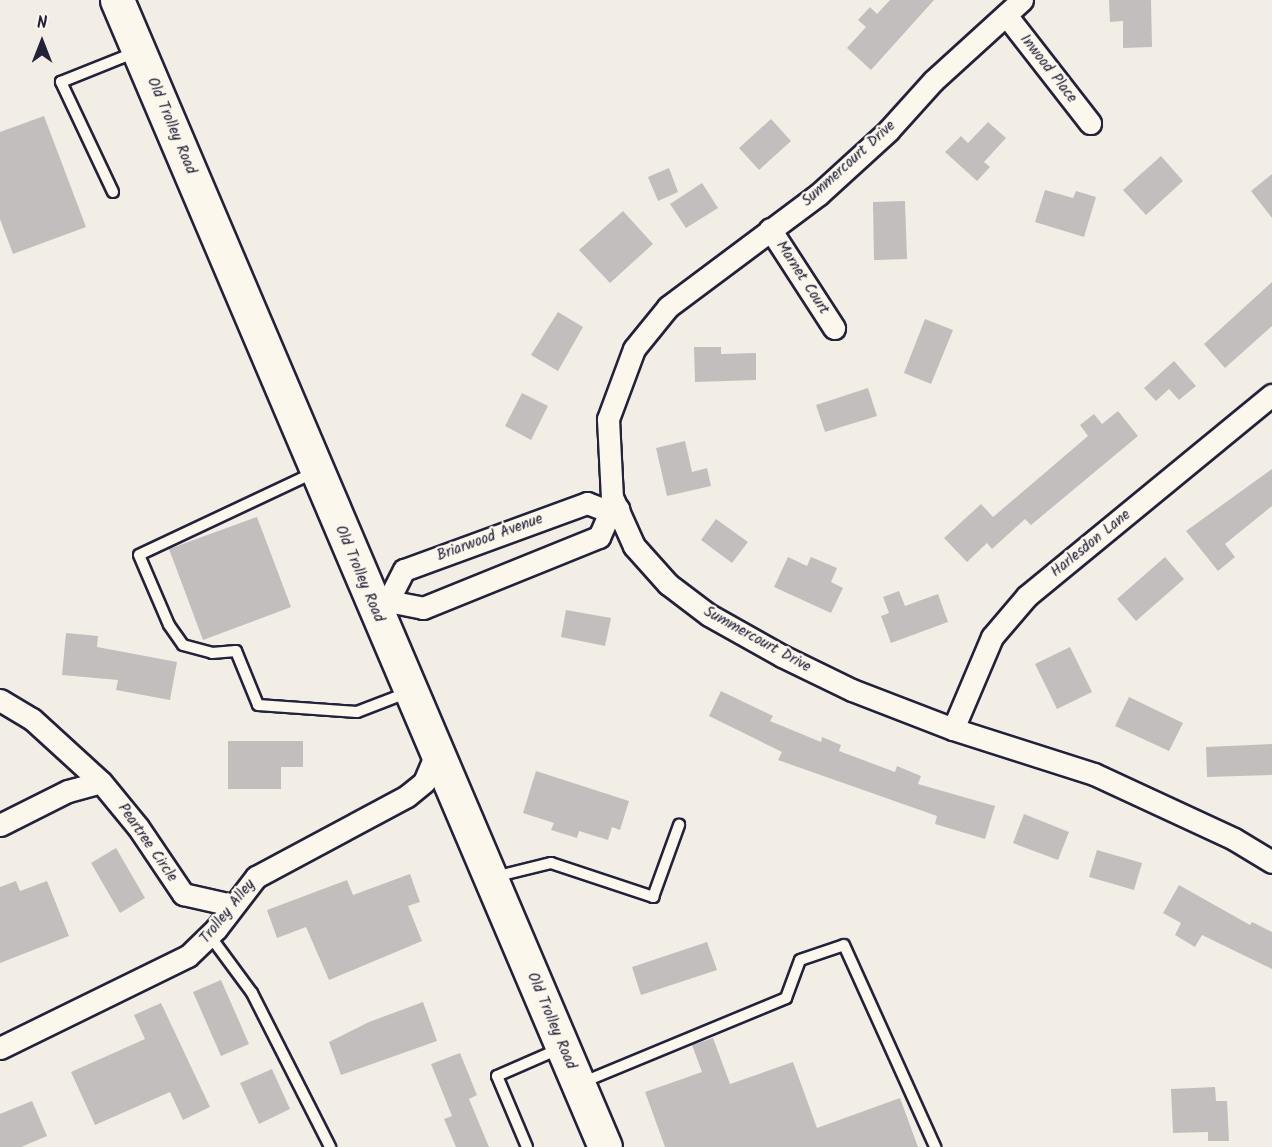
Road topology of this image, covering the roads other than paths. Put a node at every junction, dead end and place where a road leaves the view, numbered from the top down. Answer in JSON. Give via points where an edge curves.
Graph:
{"nodes":[{"id":1,"x":117,"y":0,"type":"edge"},
{"id":2,"x":1022,"y":0,"type":"edge"},
{"id":3,"x":1006,"y":15,"type":"junction"},
{"id":4,"x":139,"y":51,"type":"junction"},
{"id":5,"x":1090,"y":123,"type":"dead end"},
{"id":6,"x":113,"y":192,"type":"dead end"},
{"id":7,"x":770,"y":229,"type":"junction"},
{"id":8,"x":834,"y":328,"type":"dead end"},
{"id":9,"x":1272,"y":394,"type":"edge"},
{"id":10,"x":316,"y":472,"type":"junction"},
{"id":11,"x":614,"y":511,"type":"junction"},
{"id":12,"x":380,"y":604,"type":"junction"},
{"id":13,"x":409,"y":692,"type":"junction"},
{"id":14,"x":0,"y":700,"type":"edge"},
{"id":15,"x":953,"y":729,"type":"junction"},
{"id":16,"x":436,"y":754,"type":"junction"},
{"id":17,"x":101,"y":782,"type":"junction"},
{"id":18,"x":0,"y":825,"type":"edge"},
{"id":19,"x":679,"y":825,"type":"dead end"},
{"id":20,"x":1272,"y":862,"type":"edge"},
{"id":21,"x":491,"y":878,"type":"junction"},
{"id":22,"x":232,"y":905,"type":"junction"},
{"id":23,"x":210,"y":936,"type":"junction"},
{"id":24,"x":0,"y":1048,"type":"edge"},
{"id":25,"x":561,"y":1048,"type":"junction"},
{"id":26,"x":578,"y":1084,"type":"junction"},
{"id":27,"x":330,"y":1147,"type":"edge"},
{"id":28,"x":527,"y":1147,"type":"edge"},
{"id":29,"x":605,"y":1147,"type":"edge"},
{"id":30,"x":935,"y":1147,"type":"edge"}],
"edges":[{"from":1,"to":4,"type":"main road","name":"Old Trolley Road"},
{"from":2,"to":3,"type":"street","name":"Summercourt Drive"},
{"from":3,"to":5,"type":"street","name":"Inwood Place"},
{"from":3,"to":7,"type":"street","name":"Summercourt Drive","via":[[819,194]]},
{"from":4,"to":6,"type":"lane","via":[[61,82]]},
{"from":4,"to":10,"type":"main road","name":"Old Trolley Road"},
{"from":7,"to":8,"type":"street","name":"Marnet Court"},
{"from":7,"to":11,"type":"street","name":"Summercourt Drive","via":[[668,308],[634,349],[608,419]]},
{"from":9,"to":15,"type":"street","name":"Harlesdon Lane","via":[[1028,596],[992,638]]},
{"from":10,"to":12,"type":"main road","name":"Old Trolley Road"},
{"from":10,"to":13,"type":"lane","via":[[139,555],[169,625],[183,645],[212,653],[236,651],[258,705],[357,712]]},
{"from":11,"to":12,"type":"street","via":[[599,537],[423,608]]},
{"from":11,"to":12,"type":"street","name":"Briarwood Avenue","via":[[587,503],[404,570]]},
{"from":11,"to":15,"type":"street","name":"Summercourt Drive","via":[[634,546],[668,584],[709,615],[852,690]]},
{"from":12,"to":13,"type":"main road","name":"Old Trolley Road"},
{"from":13,"to":16,"type":"main road","name":"Old Trolley Road"},
{"from":14,"to":17,"type":"street","name":"Peartree Circle","via":[[32,719]]},
{"from":15,"to":20,"type":"street","name":"Summercourt Drive","via":[[1094,774],[1234,839]]},
{"from":16,"to":21,"type":"main road","name":"Old Trolley Road"},
{"from":16,"to":22,"type":"street","name":"Trolley Alley","via":[[424,782],[407,796],[256,877]]},
{"from":17,"to":18,"type":"street","via":[[68,791]]},
{"from":17,"to":22,"type":"street","name":"Peartree Circle","via":[[138,827],[183,894]]},
{"from":19,"to":21,"type":"lane","via":[[653,897],[551,863]]},
{"from":21,"to":25,"type":"main road","name":"Old Trolley Road"},
{"from":22,"to":23,"type":"street","name":"Trolley Alley"},
{"from":23,"to":24,"type":"street","name":"Trolley Alley","via":[[176,963]]},
{"from":23,"to":27,"type":"lane","via":[[252,993]]},
{"from":25,"to":26,"type":"main road","name":"Old Trolley Road"},
{"from":25,"to":28,"type":"lane","via":[[497,1076]]},
{"from":26,"to":29,"type":"main road","name":"Old Trolley Road"},
{"from":26,"to":30,"type":"lane","via":[[786,998],[800,960],[844,945]]}]}
